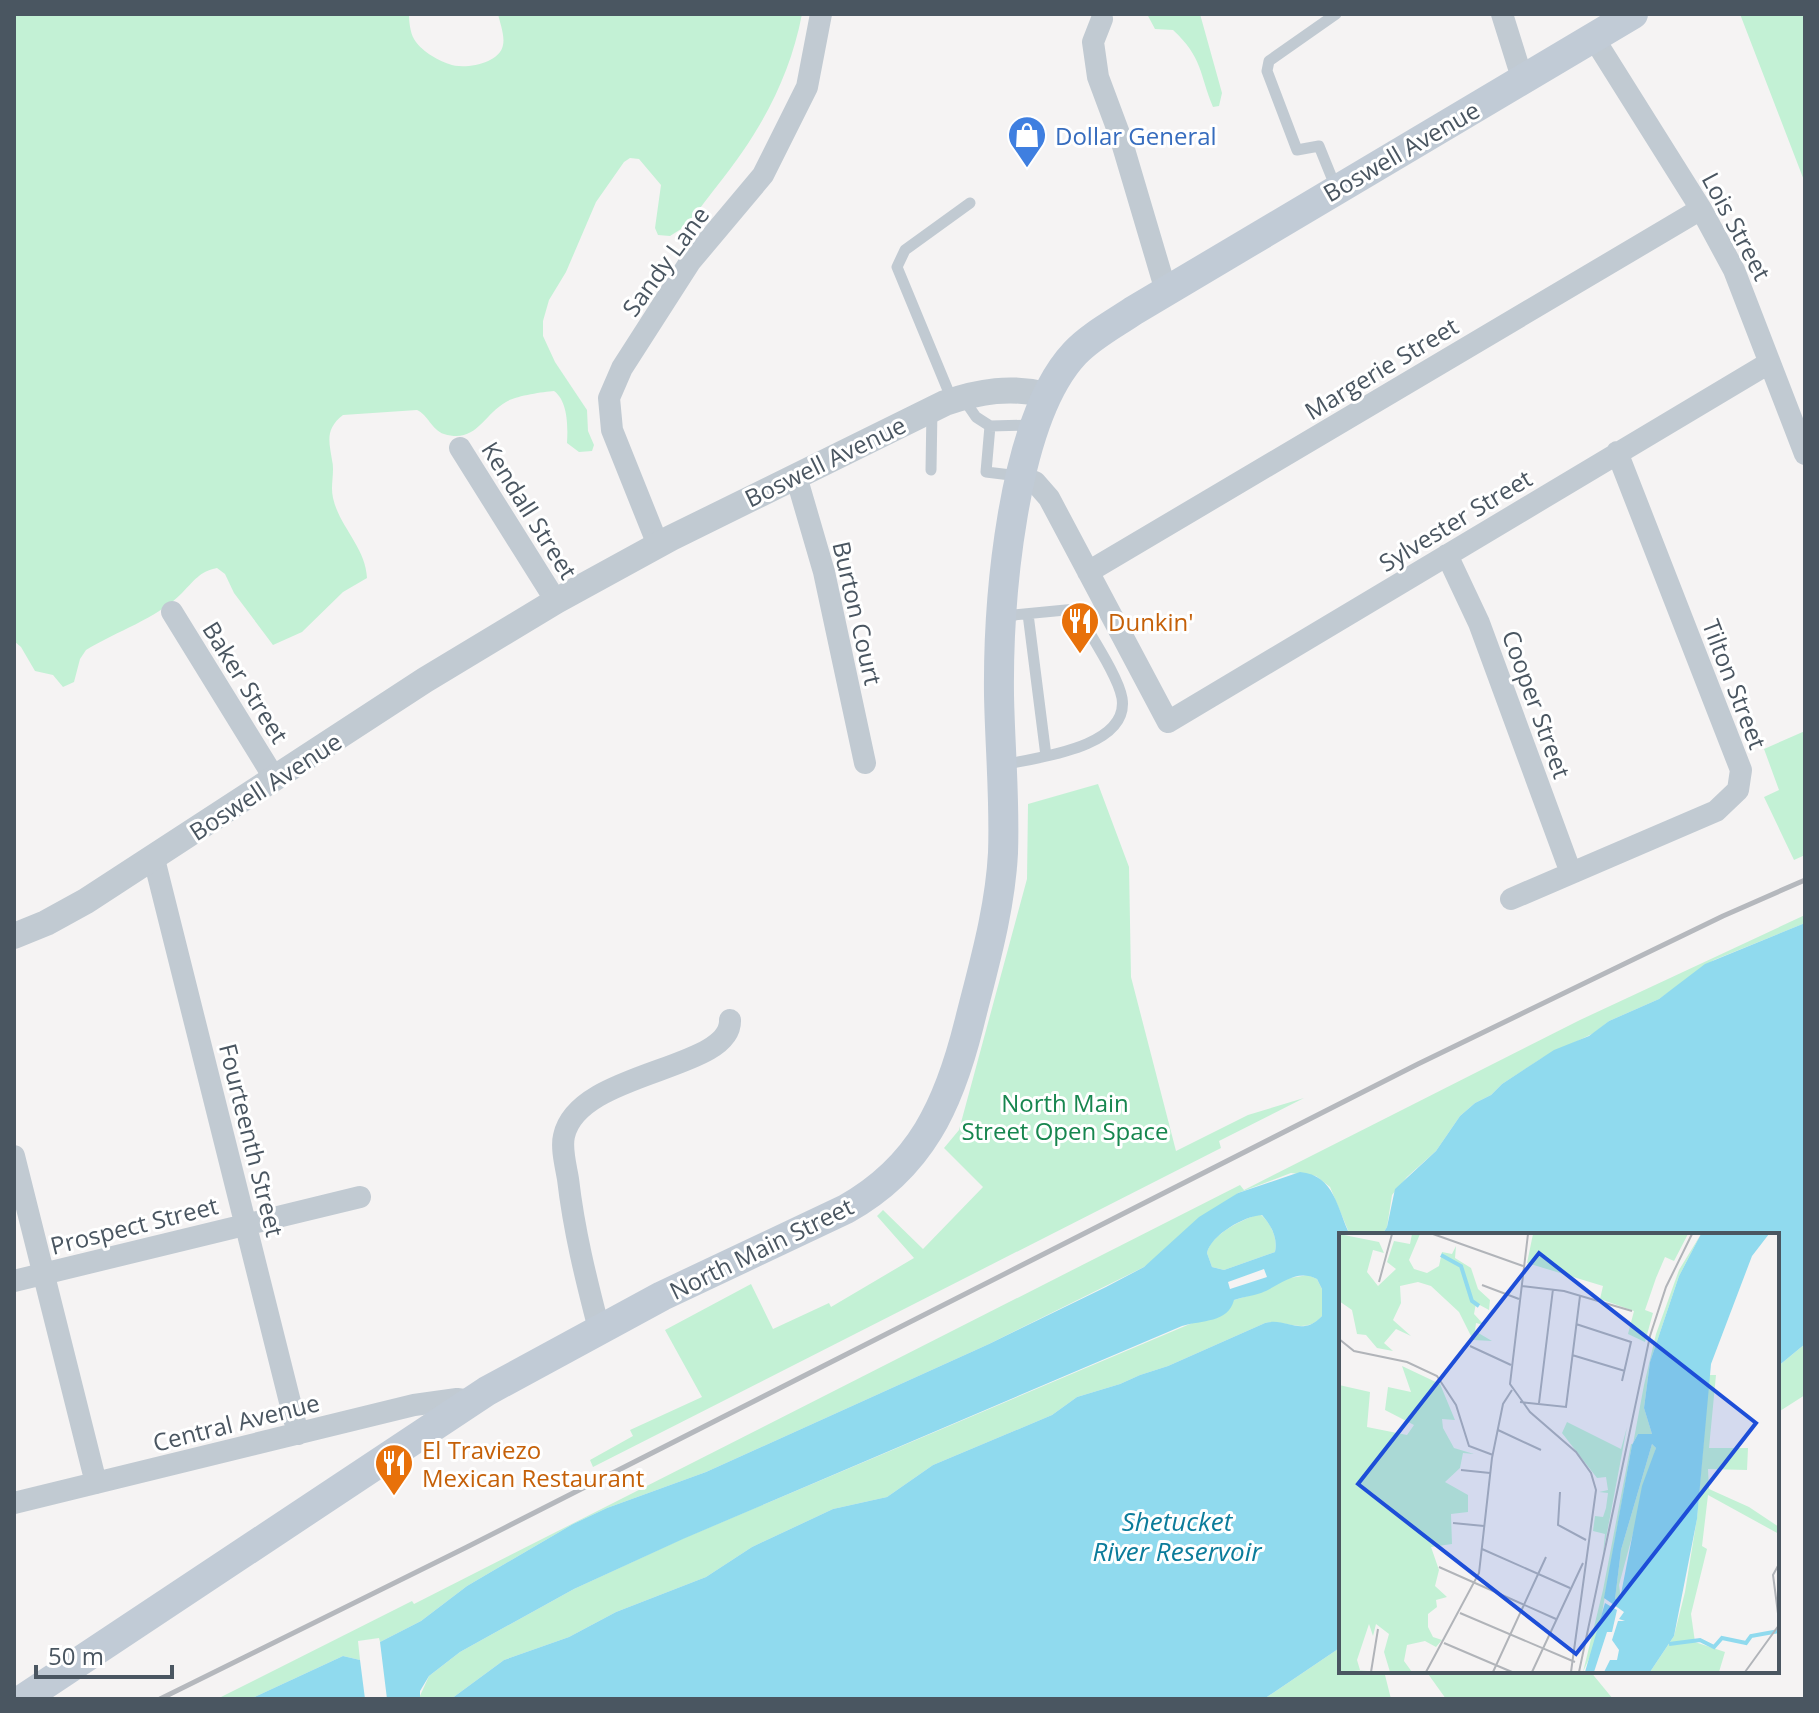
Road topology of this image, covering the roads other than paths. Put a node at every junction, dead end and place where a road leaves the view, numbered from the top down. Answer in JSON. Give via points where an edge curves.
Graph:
{"nodes":[{"id":1,"x":821,"y":14,"type":"edge"},
{"id":2,"x":1336,"y":14,"type":"edge"},
{"id":3,"x":1502,"y":14,"type":"edge"},
{"id":4,"x":1633,"y":14,"type":"edge"},
{"id":5,"x":1102,"y":19,"type":"dead end"},
{"id":6,"x":1593,"y":37,"type":"junction"},
{"id":7,"x":1523,"y":81,"type":"junction"},
{"id":8,"x":1337,"y":188,"type":"junction"},
{"id":9,"x":970,"y":203,"type":"dead end"},
{"id":10,"x":1701,"y":209,"type":"junction"},
{"id":11,"x":1166,"y":291,"type":"junction"},
{"id":12,"x":1769,"y":363,"type":"junction"},
{"id":13,"x":1047,"y":395,"type":"junction"},
{"id":14,"x":949,"y":402,"type":"junction"},
{"id":15,"x":1034,"y":425,"type":"junction"},
{"id":16,"x":990,"y":426,"type":"junction"},
{"id":17,"x":460,"y":448,"type":"dead end"},
{"id":18,"x":1617,"y":452,"type":"junction"},
{"id":19,"x":1805,"y":454,"type":"edge"},
{"id":20,"x":931,"y":470,"type":"dead end"},
{"id":21,"x":796,"y":476,"type":"junction"},
{"id":22,"x":1021,"y":477,"type":"junction"},
{"id":23,"x":658,"y":545,"type":"junction"},
{"id":24,"x":1447,"y":555,"type":"junction"},
{"id":25,"x":1088,"y":572,"type":"junction"},
{"id":26,"x":556,"y":601,"type":"junction"},
{"id":27,"x":172,"y":612,"type":"dead end"},
{"id":28,"x":1015,"y":615,"type":"junction"},
{"id":29,"x":1046,"y":756,"type":"junction"},
{"id":30,"x":865,"y":763,"type":"dead end"},
{"id":31,"x":1001,"y":765,"type":"junction"},
{"id":32,"x":275,"y":779,"type":"junction"},
{"id":33,"x":154,"y":859,"type":"junction"},
{"id":34,"x":1571,"y":873,"type":"junction"},
{"id":35,"x":1511,"y":899,"type":"dead end"},
{"id":36,"x":14,"y":936,"type":"edge"},
{"id":37,"x":730,"y":1020,"type":"dead end"},
{"id":38,"x":14,"y":1156,"type":"edge"},
{"id":39,"x":360,"y":1197,"type":"dead end"},
{"id":40,"x":246,"y":1225,"type":"junction"},
{"id":41,"x":44,"y":1274,"type":"junction"},
{"id":42,"x":14,"y":1281,"type":"edge"},
{"id":43,"x":599,"y":1329,"type":"junction"},
{"id":44,"x":471,"y":1401,"type":"junction"},
{"id":45,"x":298,"y":1434,"type":"junction"},
{"id":46,"x":96,"y":1483,"type":"junction"},
{"id":47,"x":14,"y":1503,"type":"edge"},
{"id":48,"x":23,"y":1699,"type":"edge"}],
"edges":[{"from":1,"to":23,"type":"street","name":"Sandy Lane","via":[[807,87],[763,175],[690,262],[622,368],[609,398],[612,430]]},
{"from":2,"to":8,"type":"lane","via":[[1269,61],[1267,71],[1297,150],[1319,146]]},
{"from":3,"to":7,"type":"street"},
{"from":4,"to":6,"type":"main road","name":"Boswell Avenue"},
{"from":5,"to":11,"type":"street","via":[[1093,42],[1098,77]]},
{"from":6,"to":7,"type":"main road","name":"Boswell Avenue"},
{"from":6,"to":10,"type":"street","name":"Lois Street"},
{"from":7,"to":8,"type":"main road","name":"Boswell Avenue"},
{"from":8,"to":11,"type":"main road","name":"Boswell Avenue"},
{"from":9,"to":14,"type":"lane","via":[[905,250],[897,267]]},
{"from":10,"to":12,"type":"street","name":"Lois Street","via":[[1734,270]]},
{"from":10,"to":25,"type":"street","name":"Margerie Street"},
{"from":11,"to":13,"type":"main road","name":"Boswell Avenue","via":[[1081,347]]},
{"from":12,"to":18,"type":"street","name":"Sylvester Street"},
{"from":12,"to":19,"type":"street","name":"Lois Street"},
{"from":13,"to":14,"type":"street","name":"Boswell Avenue","via":[[1010,389]]},
{"from":13,"to":15,"type":"main road","name":"North Main Street"},
{"from":14,"to":16,"type":"lane"},
{"from":14,"to":20,"type":"lane"},
{"from":14,"to":21,"type":"street","name":"Boswell Avenue"},
{"from":15,"to":16,"type":"lane"},
{"from":15,"to":22,"type":"main road","name":"North Main Street"},
{"from":16,"to":22,"type":"lane","via":[[986,472]]},
{"from":17,"to":26,"type":"street","name":"Kendall Street"},
{"from":18,"to":24,"type":"street","name":"Sylvester Street"},
{"from":18,"to":34,"type":"street","name":"Tilton Street","via":[[1741,770],[1738,790],[1716,811]]},
{"from":21,"to":23,"type":"street","name":"Boswell Avenue"},
{"from":21,"to":30,"type":"street","name":"Burton Court","via":[[824,572]]},
{"from":22,"to":25,"type":"street","via":[[1044,492]]},
{"from":22,"to":28,"type":"main road","name":"North Main Street","via":[[1007,563]]},
{"from":23,"to":26,"type":"street","name":"Boswell Avenue"},
{"from":24,"to":25,"type":"street","name":"Sylvester Street","via":[[1168,722]]},
{"from":24,"to":34,"type":"street","name":"Cooper Street","via":[[1479,623]]},
{"from":26,"to":32,"type":"street","name":"Boswell Avenue"},
{"from":27,"to":32,"type":"street","name":"Baker Street"},
{"from":28,"to":29,"type":"lane"},
{"from":28,"to":29,"type":"lane","via":[[1076,609],[1122,696],[1110,730],[1068,752]]},
{"from":28,"to":31,"type":"main road","name":"North Main Street","via":[[999,696]]},
{"from":29,"to":31,"type":"lane"},
{"from":31,"to":43,"type":"main road","name":"North Main Street","via":[[1003,856],[990,941],[954,1079],[920,1143],[858,1202]]},
{"from":32,"to":33,"type":"street","name":"Boswell Avenue"},
{"from":33,"to":36,"type":"street","name":"Boswell Avenue","via":[[68,913]]},
{"from":33,"to":40,"type":"street","name":"Fourteenth Street"},
{"from":34,"to":35,"type":"street","name":"Tilton Street"},
{"from":37,"to":43,"type":"street","via":[[729,1032],[719,1043],[602,1092],[576,1111],[563,1137],[577,1245]]},
{"from":38,"to":41,"type":"street"},
{"from":39,"to":40,"type":"street","name":"Prospect Street"},
{"from":40,"to":41,"type":"street","name":"Prospect Street"},
{"from":40,"to":45,"type":"street","name":"Fourteenth Street"},
{"from":41,"to":42,"type":"street","name":"Prospect Street"},
{"from":41,"to":46,"type":"street"},
{"from":43,"to":44,"type":"main road","name":"North Main Street"},
{"from":44,"to":45,"type":"street","name":"Central Avenue","via":[[428,1402]]},
{"from":44,"to":48,"type":"main road","name":"North Main Street"},
{"from":45,"to":46,"type":"street","name":"Central Avenue"},
{"from":46,"to":47,"type":"street","name":"Central Avenue"}]}
